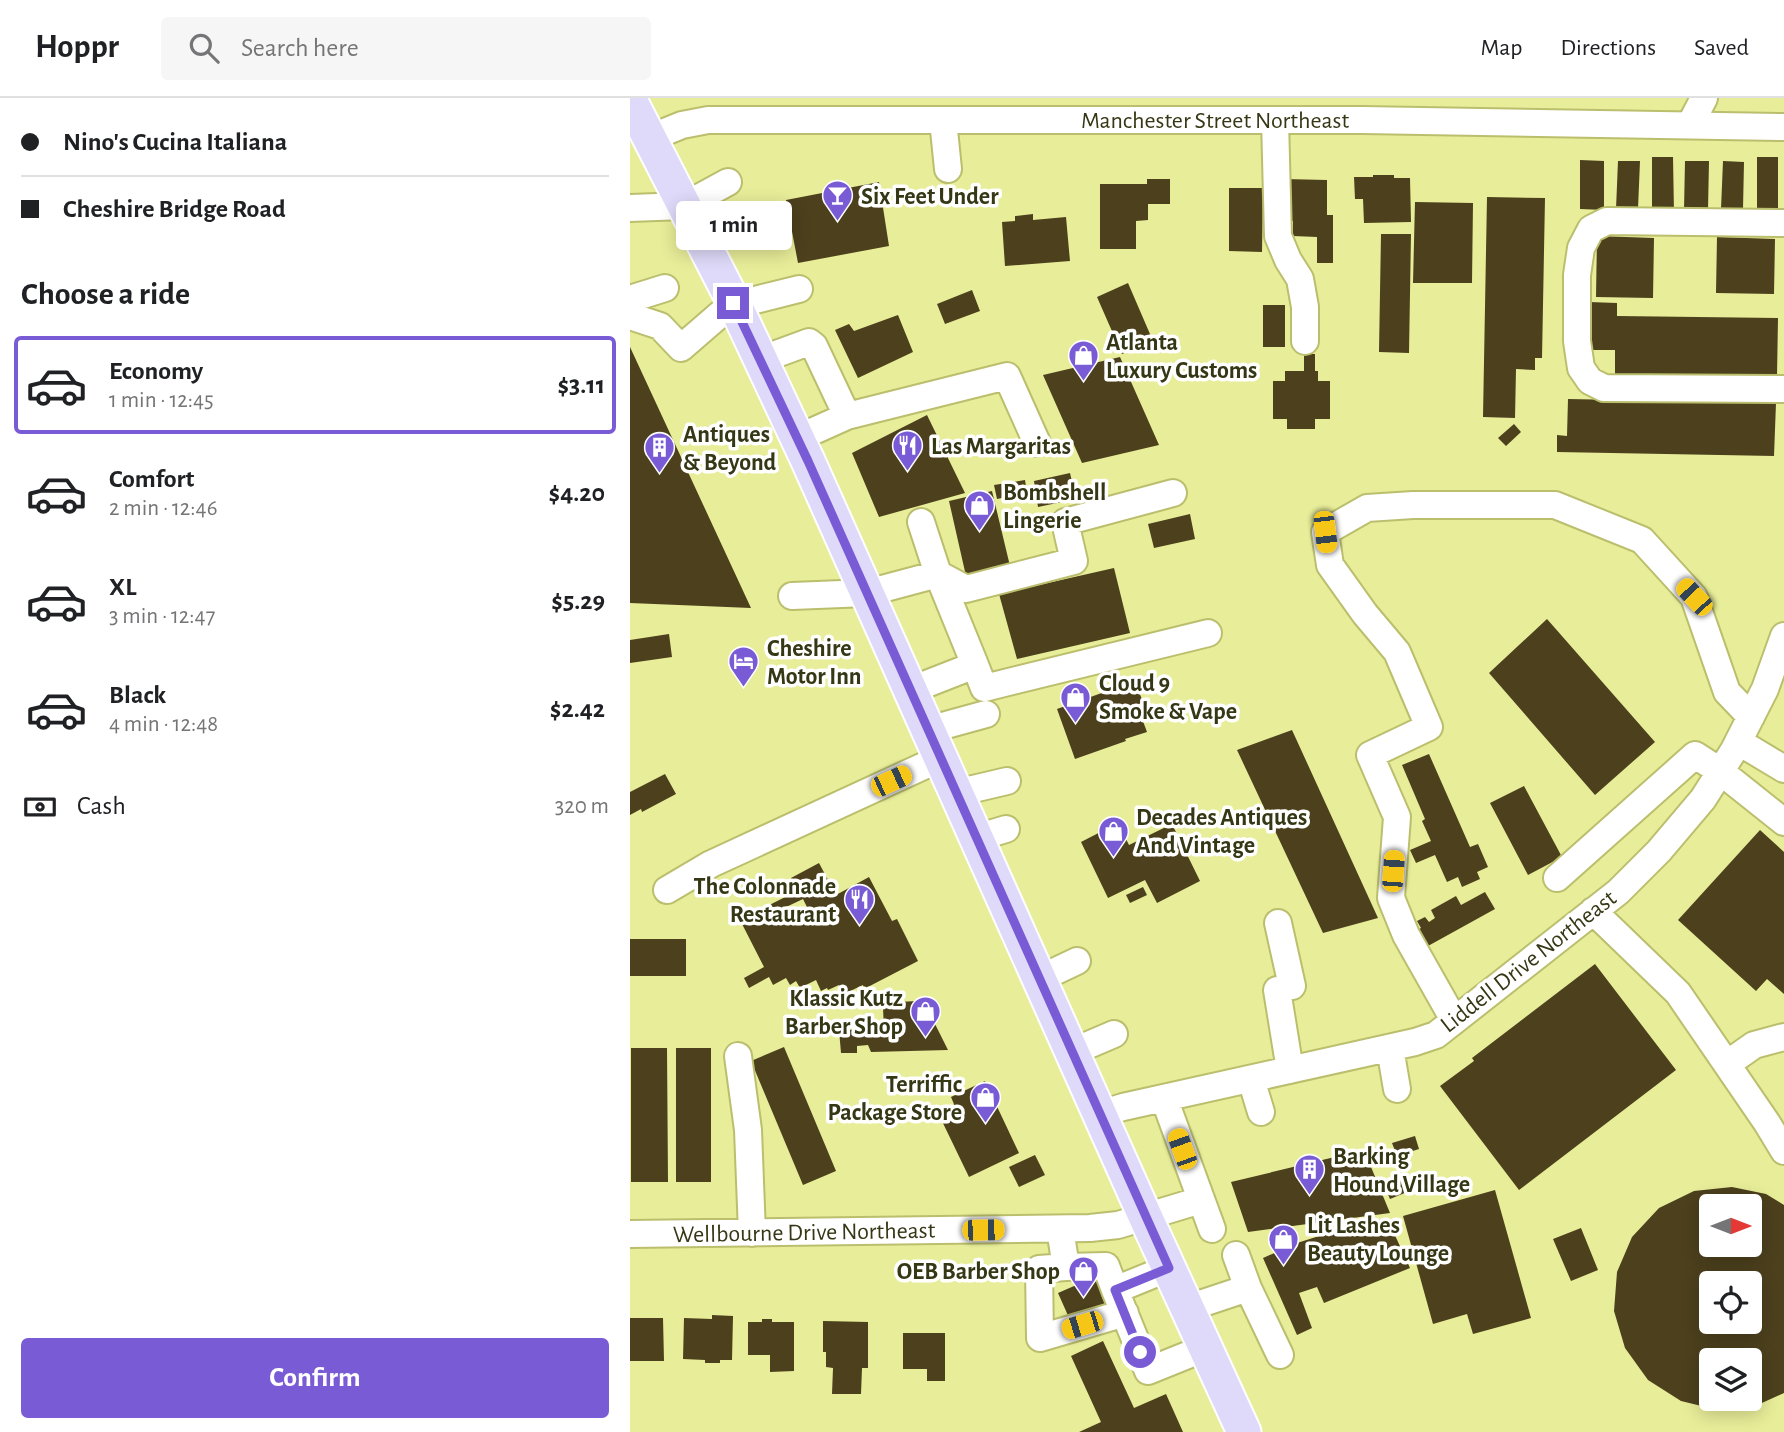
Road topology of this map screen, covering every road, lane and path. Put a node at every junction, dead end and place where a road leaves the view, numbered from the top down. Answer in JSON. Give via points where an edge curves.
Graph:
{"nodes":[{"id":1,"x":1704,"y":98,"type":"edge"},
{"id":2,"x":1364,"y":109,"type":"edge"},
{"id":3,"x":943,"y":120,"type":"junction"},
{"id":4,"x":1275,"y":120,"type":"junction"},
{"id":5,"x":638,"y":124,"type":"edge"},
{"id":6,"x":1690,"y":125,"type":"junction"},
{"id":7,"x":1784,"y":127,"type":"edge"},
{"id":8,"x":948,"y":169,"type":"dead end"},
{"id":9,"x":728,"y":182,"type":"dead end"},
{"id":10,"x":684,"y":206,"type":"junction"},
{"id":11,"x":630,"y":208,"type":"edge"},
{"id":12,"x":1784,"y":223,"type":"edge"},
{"id":13,"x":665,"y":288,"type":"dead end"},
{"id":14,"x":799,"y":289,"type":"dead end"},
{"id":15,"x":630,"y":299,"type":"edge"},
{"id":16,"x":734,"y":304,"type":"junction"},
{"id":17,"x":630,"y":316,"type":"edge"},
{"id":18,"x":1306,"y":341,"type":"dead end"},
{"id":19,"x":760,"y":360,"type":"junction"},
{"id":20,"x":1784,"y":389,"type":"edge"},
{"id":21,"x":847,"y":416,"type":"junction"},
{"id":22,"x":798,"y":438,"type":"junction"},
{"id":23,"x":1037,"y":443,"type":"dead end"},
{"id":24,"x":1173,"y":494,"type":"dead end"},
{"id":25,"x":921,"y":522,"type":"dead end"},
{"id":26,"x":938,"y":574,"type":"junction"},
{"id":27,"x":867,"y":593,"type":"junction"},
{"id":28,"x":792,"y":596,"type":"dead end"},
{"id":29,"x":1208,"y":633,"type":"dead end"},
{"id":30,"x":1784,"y":636,"type":"edge"},
{"id":31,"x":975,"y":665,"type":"junction"},
{"id":32,"x":911,"y":690,"type":"junction"},
{"id":33,"x":986,"y":714,"type":"dead end"},
{"id":34,"x":1751,"y":717,"type":"junction"},
{"id":35,"x":1739,"y":742,"type":"junction"},
{"id":36,"x":935,"y":744,"type":"junction"},
{"id":37,"x":1784,"y":769,"type":"edge"},
{"id":38,"x":1720,"y":771,"type":"junction"},
{"id":39,"x":1007,"y":781,"type":"dead end"},
{"id":40,"x":956,"y":793,"type":"junction"},
{"id":41,"x":1784,"y":822,"type":"edge"},
{"id":42,"x":1557,"y":878,"type":"dead end"},
{"id":43,"x":667,"y":890,"type":"dead end"},
{"id":44,"x":1593,"y":911,"type":"junction"},
{"id":45,"x":1278,"y":923,"type":"dead end"},
{"id":46,"x":1077,"y":961,"type":"dead end"},
{"id":47,"x":1039,"y":978,"type":"junction"},
{"id":48,"x":1454,"y":1020,"type":"junction"},
{"id":49,"x":1114,"y":1034,"type":"dead end"},
{"id":50,"x":1784,"y":1038,"type":"edge"},
{"id":51,"x":1390,"y":1048,"type":"junction"},
{"id":52,"x":1072,"y":1052,"type":"junction"},
{"id":53,"x":738,"y":1056,"type":"dead end"},
{"id":54,"x":1727,"y":1064,"type":"junction"},
{"id":55,"x":1290,"y":1070,"type":"junction"},
{"id":56,"x":1251,"y":1079,"type":"junction"},
{"id":57,"x":1397,"y":1089,"type":"dead end"},
{"id":58,"x":1164,"y":1098,"type":"junction"},
{"id":59,"x":1261,"y":1112,"type":"dead end"},
{"id":60,"x":1100,"y":1114,"type":"junction"},
{"id":61,"x":1784,"y":1152,"type":"edge"},
{"id":62,"x":1201,"y":1200,"type":"junction"},
{"id":63,"x":1145,"y":1216,"type":"junction"},
{"id":64,"x":1060,"y":1228,"type":"junction"},
{"id":65,"x":1212,"y":1229,"type":"dead end"},
{"id":66,"x":752,"y":1233,"type":"junction"},
{"id":67,"x":630,"y":1234,"type":"edge"},
{"id":68,"x":1236,"y":1255,"type":"dead end"},
{"id":69,"x":1066,"y":1267,"type":"junction"},
{"id":70,"x":1169,"y":1268,"type":"junction"},
{"id":71,"x":1248,"y":1288,"type":"junction"},
{"id":72,"x":1120,"y":1302,"type":"junction"},
{"id":73,"x":1188,"y":1308,"type":"junction"},
{"id":74,"x":1205,"y":1348,"type":"junction"},
{"id":75,"x":1280,"y":1355,"type":"dead end"},
{"id":76,"x":1244,"y":1432,"type":"edge"}],
"edges":[{"from":1,"to":6,"type":"street"},
{"from":2,"to":4,"type":"street","name":"Manchester Street Northeast"},
{"from":2,"to":6,"type":"street","name":"Manchester Street Northeast"},
{"from":3,"to":4,"type":"street","name":"Manchester Street Northeast"},
{"from":3,"to":5,"type":"street","name":"Manchester Street Northeast"},
{"from":3,"to":8,"type":"street"},
{"from":4,"to":18,"type":"street","via":[[1278,236],[1300,279]]},
{"from":5,"to":10,"type":"main road"},
{"from":6,"to":7,"type":"street","name":"Manchester Street Northeast"},
{"from":9,"to":10,"type":"street"},
{"from":10,"to":11,"type":"street"},
{"from":10,"to":16,"type":"main road"},
{"from":12,"to":20,"type":"street","via":[[1607,221],[1591,229],[1581,248],[1577,275],[1577,341],[1581,368],[1590,381],[1605,388]]},
{"from":13,"to":15,"type":"street"},
{"from":14,"to":16,"type":"street"},
{"from":16,"to":17,"type":"street","via":[[681,348],[660,326]]},
{"from":16,"to":19,"type":"main road"},
{"from":19,"to":21,"type":"street","via":[[809,342]]},
{"from":19,"to":22,"type":"main road"},
{"from":21,"to":22,"type":"street"},
{"from":21,"to":23,"type":"street","via":[[1007,376]]},
{"from":22,"to":27,"type":"main road"},
{"from":24,"to":26,"type":"street","via":[[1065,522],[1074,561],[966,589]]},
{"from":25,"to":26,"type":"street"},
{"from":26,"to":27,"type":"street"},
{"from":26,"to":31,"type":"street"},
{"from":27,"to":28,"type":"street"},
{"from":27,"to":32,"type":"main road"},
{"from":29,"to":31,"type":"street","via":[[984,688]]},
{"from":30,"to":34,"type":"street","name":"Liddell Drive Northeast"},
{"from":31,"to":32,"type":"street"},
{"from":32,"to":36,"type":"main road"},
{"from":33,"to":36,"type":"street"},
{"from":34,"to":35,"type":"street","name":"Liddell Drive Northeast"},
{"from":34,"to":48,"type":"street","via":[[1727,692],[1694,597],[1642,540],[1555,505],[1367,508],[1325,532],[1330,565],[1397,652],[1429,727],[1370,755],[1397,817],[1391,898],[1406,935]]},
{"from":35,"to":37,"type":"street"},
{"from":35,"to":38,"type":"street","name":"Liddell Drive Northeast"},
{"from":36,"to":40,"type":"main road"},
{"from":36,"to":43,"type":"street"},
{"from":38,"to":41,"type":"street"},
{"from":38,"to":42,"type":"street","via":[[1695,755]]},
{"from":38,"to":44,"type":"street","name":"Liddell Drive Northeast","via":[[1660,851]]},
{"from":39,"to":40,"type":"street"},
{"from":40,"to":47,"type":"main road","via":[[991,833]]},
{"from":44,"to":48,"type":"street","name":"Liddell Drive Northeast"},
{"from":44,"to":54,"type":"street","via":[[1678,993]]},
{"from":45,"to":55,"type":"street"},
{"from":46,"to":47,"type":"street"},
{"from":47,"to":52,"type":"main road"},
{"from":48,"to":51,"type":"street","name":"Liddell Drive Northeast","via":[[1436,1035]]},
{"from":49,"to":52,"type":"street"},
{"from":50,"to":54,"type":"street","via":[[1754,1045]]},
{"from":51,"to":55,"type":"street","name":"Liddell Drive Northeast"},
{"from":51,"to":57,"type":"street"},
{"from":52,"to":60,"type":"main road"},
{"from":53,"to":66,"type":"street","via":[[748,1130]]},
{"from":54,"to":61,"type":"street"},
{"from":55,"to":56,"type":"street","name":"Liddell Drive Northeast"},
{"from":56,"to":58,"type":"street","name":"Liddell Drive Northeast"},
{"from":56,"to":59,"type":"street"},
{"from":58,"to":60,"type":"street","name":"Liddell Drive Northeast"},
{"from":58,"to":62,"type":"street"},
{"from":60,"to":63,"type":"main road"},
{"from":62,"to":63,"type":"street","name":"Wellbourne Drive Northeast"},
{"from":62,"to":65,"type":"street"},
{"from":63,"to":64,"type":"street","name":"Wellbourne Drive Northeast","via":[[1118,1225]]},
{"from":63,"to":70,"type":"main road"},
{"from":64,"to":66,"type":"street","name":"Wellbourne Drive Northeast"},
{"from":64,"to":69,"type":"street"},
{"from":66,"to":67,"type":"street","name":"Wellbourne Drive Northeast"},
{"from":68,"to":71,"type":"street"},
{"from":69,"to":72,"type":"street","via":[[1106,1266]]},
{"from":69,"to":72,"type":"street","via":[[1039,1269],[1040,1338]]},
{"from":70,"to":72,"type":"street"},
{"from":70,"to":73,"type":"main road"},
{"from":71,"to":73,"type":"street"},
{"from":71,"to":75,"type":"street"},
{"from":72,"to":74,"type":"street","via":[[1148,1371]]},
{"from":73,"to":74,"type":"main road"},
{"from":74,"to":76,"type":"main road"}]}
